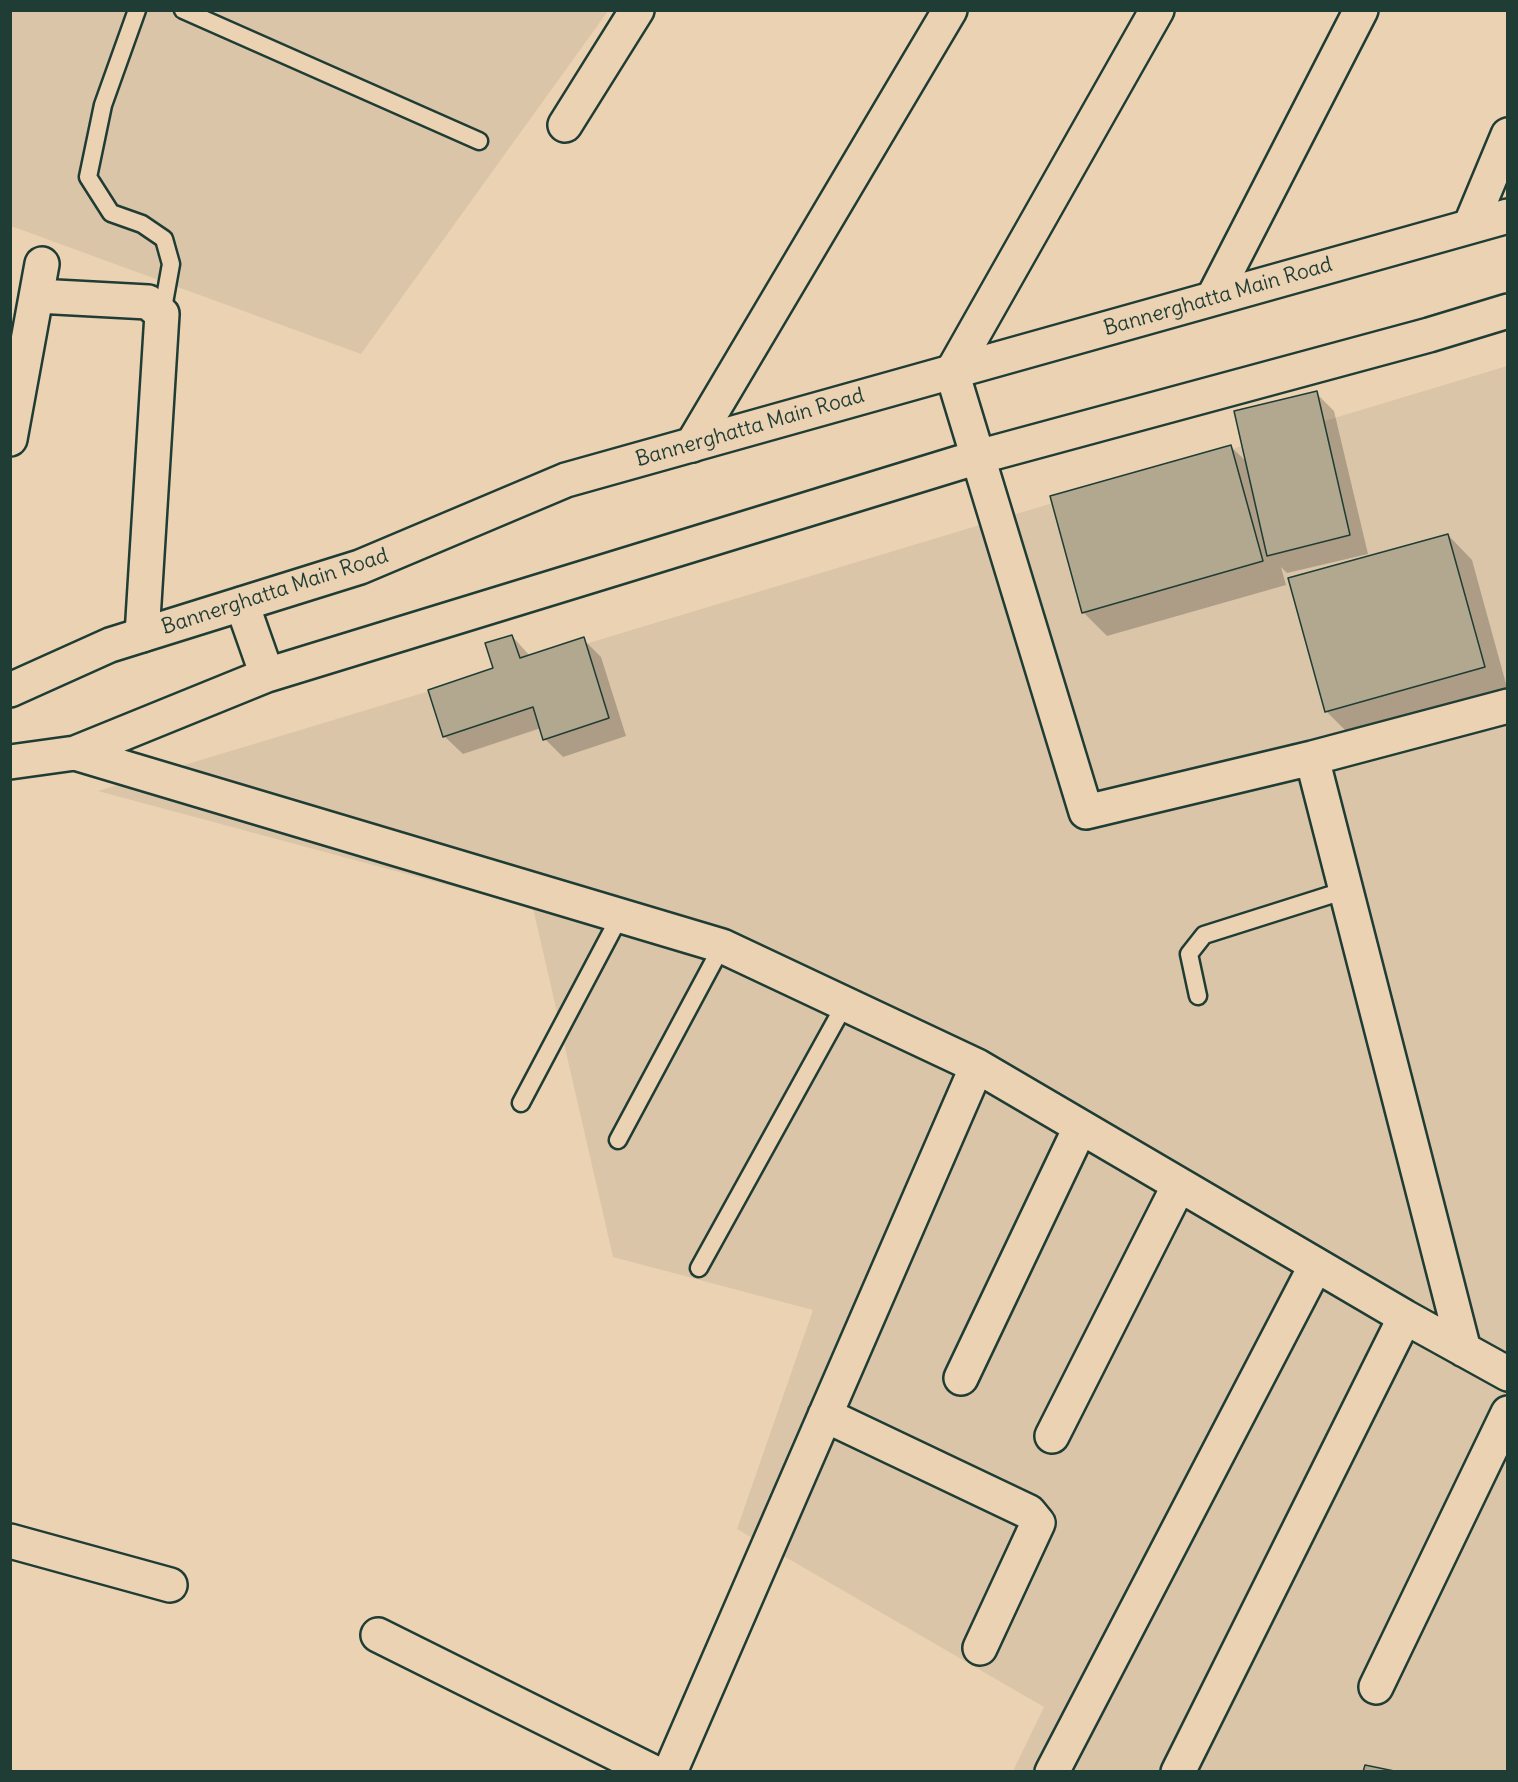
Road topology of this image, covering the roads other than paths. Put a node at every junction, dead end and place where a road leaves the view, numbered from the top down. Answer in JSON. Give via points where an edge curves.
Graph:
{"nodes":[{"id":1,"x":137,"y":10,"type":"edge"},
{"id":2,"x":183,"y":10,"type":"edge"},
{"id":3,"x":637,"y":10,"type":"edge"},
{"id":4,"x":950,"y":10,"type":"edge"},
{"id":5,"x":1157,"y":10,"type":"edge"},
{"id":6,"x":1361,"y":10,"type":"edge"},
{"id":7,"x":565,"y":125,"type":"dead end"},
{"id":8,"x":1508,"y":135,"type":"edge"},
{"id":9,"x":479,"y":141,"type":"dead end"},
{"id":10,"x":1508,"y":216,"type":"edge"},
{"id":11,"x":1470,"y":226,"type":"junction"},
{"id":12,"x":1213,"y":298,"type":"junction"},
{"id":13,"x":1508,"y":311,"type":"edge"},
{"id":14,"x":162,"y":314,"type":"junction"},
{"id":15,"x":952,"y":372,"type":"junction"},
{"id":16,"x":10,"y":439,"type":"edge"},
{"id":17,"x":692,"y":445,"type":"junction"},
{"id":18,"x":978,"y":457,"type":"junction"},
{"id":19,"x":242,"y":604,"type":"junction"},
{"id":20,"x":142,"y":635,"type":"junction"},
{"id":21,"x":267,"y":675,"type":"junction"},
{"id":22,"x":10,"y":690,"type":"edge"},
{"id":23,"x":1508,"y":706,"type":"edge"},
{"id":24,"x":75,"y":753,"type":"junction"},
{"id":25,"x":1312,"y":758,"type":"junction"},
{"id":26,"x":10,"y":762,"type":"edge"},
{"id":27,"x":1346,"y":890,"type":"junction"},
{"id":28,"x":620,"y":916,"type":"junction"},
{"id":29,"x":722,"y":946,"type":"junction"},
{"id":30,"x":1198,"y":996,"type":"dead end"},
{"id":31,"x":845,"y":1004,"type":"junction"},
{"id":32,"x":977,"y":1066,"type":"junction"},
{"id":33,"x":521,"y":1102,"type":"dead end"},
{"id":34,"x":1080,"y":1128,"type":"junction"},
{"id":35,"x":618,"y":1140,"type":"dead end"},
{"id":36,"x":1179,"y":1185,"type":"junction"},
{"id":37,"x":1316,"y":1265,"type":"junction"},
{"id":38,"x":699,"y":1268,"type":"dead end"},
{"id":39,"x":1405,"y":1317,"type":"junction"},
{"id":40,"x":1464,"y":1350,"type":"junction"},
{"id":41,"x":1508,"y":1374,"type":"edge"},
{"id":42,"x":961,"y":1378,"type":"dead end"},
{"id":43,"x":1508,"y":1413,"type":"edge"},
{"id":44,"x":825,"y":1415,"type":"junction"},
{"id":45,"x":1052,"y":1436,"type":"dead end"},
{"id":46,"x":10,"y":1541,"type":"edge"},
{"id":47,"x":170,"y":1585,"type":"dead end"},
{"id":48,"x":378,"y":1635,"type":"dead end"},
{"id":49,"x":980,"y":1648,"type":"dead end"},
{"id":50,"x":1376,"y":1687,"type":"dead end"},
{"id":51,"x":653,"y":1772,"type":"edge"},
{"id":52,"x":670,"y":1772,"type":"edge"},
{"id":53,"x":1052,"y":1772,"type":"edge"},
{"id":54,"x":1178,"y":1772,"type":"edge"}],
"edges":[{"from":1,"to":14,"type":"lane","via":[[103,105],[88,177],[111,213],[142,224],[164,239],[171,264]]},
{"from":2,"to":9,"type":"lane"},
{"from":3,"to":7,"type":"street"},
{"from":4,"to":17,"type":"street"},
{"from":5,"to":15,"type":"street"},
{"from":6,"to":12,"type":"street"},
{"from":8,"to":11,"type":"street"},
{"from":10,"to":11,"type":"street","name":"Bannerghatta Main Road"},
{"from":11,"to":12,"type":"street","name":"Bannerghatta Main Road"},
{"from":12,"to":15,"type":"street","name":"Bannerghatta Main Road"},
{"from":13,"to":18,"type":"street"},
{"from":14,"to":16,"type":"street","via":[[148,302],[40,280]]},
{"from":14,"to":20,"type":"street"},
{"from":15,"to":17,"type":"street","name":"Bannerghatta Main Road"},
{"from":15,"to":18,"type":"street"},
{"from":17,"to":19,"type":"street","name":"Bannerghatta Main Road","via":[[566,480],[360,567]]},
{"from":18,"to":21,"type":"street"},
{"from":18,"to":25,"type":"street","via":[[1086,812]]},
{"from":19,"to":20,"type":"street","name":"Bannerghatta Main Road"},
{"from":19,"to":21,"type":"street"},
{"from":20,"to":22,"type":"street","name":"Bannerghatta Main Road","via":[[110,645]]},
{"from":21,"to":24,"type":"street"},
{"from":23,"to":25,"type":"street"},
{"from":24,"to":26,"type":"street"},
{"from":24,"to":28,"type":"street"},
{"from":25,"to":27,"type":"street"},
{"from":27,"to":30,"type":"lane","via":[[1204,935],[1190,954]]},
{"from":27,"to":40,"type":"street"},
{"from":28,"to":29,"type":"street"},
{"from":28,"to":33,"type":"lane"},
{"from":29,"to":31,"type":"street"},
{"from":29,"to":35,"type":"lane"},
{"from":31,"to":32,"type":"street"},
{"from":31,"to":38,"type":"lane"},
{"from":32,"to":34,"type":"street"},
{"from":32,"to":44,"type":"street"},
{"from":34,"to":36,"type":"street"},
{"from":34,"to":42,"type":"street"},
{"from":36,"to":37,"type":"street"},
{"from":36,"to":45,"type":"street"},
{"from":37,"to":39,"type":"street"},
{"from":37,"to":53,"type":"street"},
{"from":39,"to":40,"type":"street"},
{"from":39,"to":54,"type":"street"},
{"from":40,"to":41,"type":"street"},
{"from":43,"to":50,"type":"street"},
{"from":44,"to":49,"type":"street","via":[[1029,1512],[1038,1523]]},
{"from":44,"to":52,"type":"street"},
{"from":46,"to":47,"type":"street"},
{"from":48,"to":51,"type":"street"}]}
